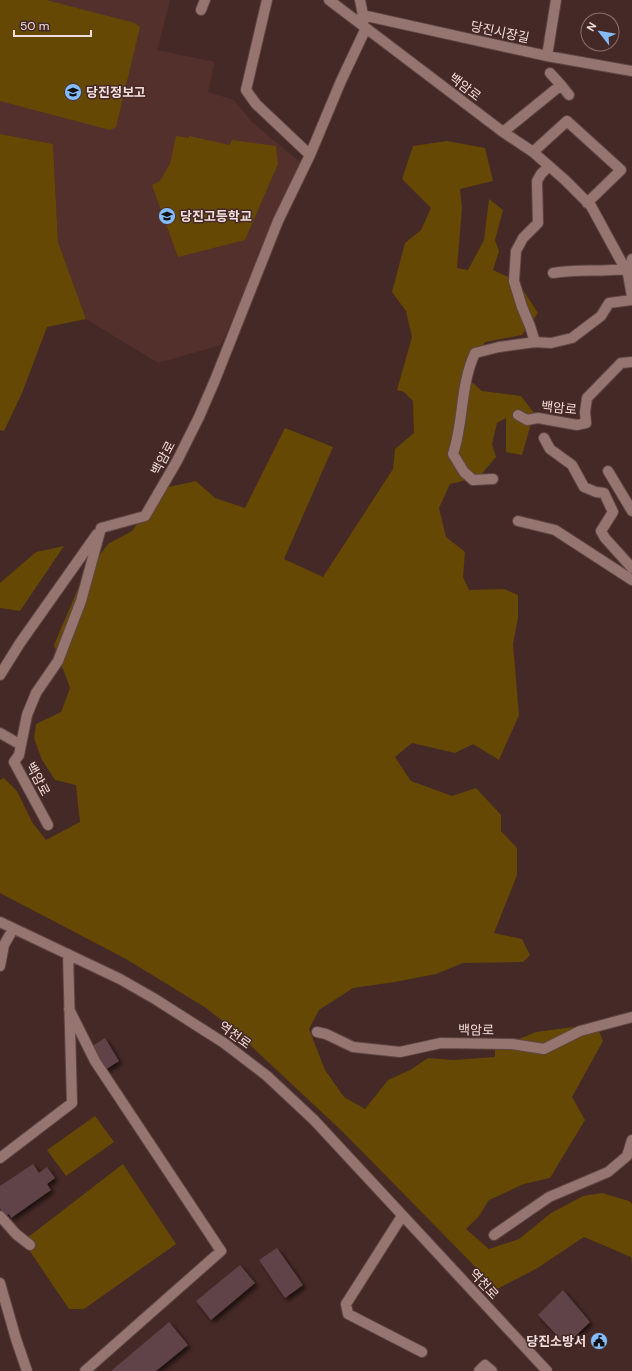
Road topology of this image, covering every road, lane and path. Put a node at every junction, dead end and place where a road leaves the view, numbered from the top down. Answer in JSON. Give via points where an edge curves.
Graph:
{"nodes":[{"id":1,"x":205,"y":0,"type":"edge"},
{"id":2,"x":267,"y":0,"type":"edge"},
{"id":3,"x":329,"y":0,"type":"edge"},
{"id":4,"x":360,"y":0,"type":"edge"},
{"id":5,"x":556,"y":0,"type":"edge"},
{"id":6,"x":201,"y":10,"type":"dead end"},
{"id":7,"x":362,"y":15,"type":"junction"},
{"id":8,"x":366,"y":28,"type":"junction"},
{"id":9,"x":547,"y":56,"type":"junction"},
{"id":10,"x":632,"y":71,"type":"edge"},
{"id":11,"x":550,"y":73,"type":"dead end"},
{"id":12,"x":561,"y":85,"type":"junction"},
{"id":13,"x":569,"y":94,"type":"dead end"},
{"id":14,"x":503,"y":132,"type":"junction"},
{"id":15,"x":534,"y":152,"type":"junction"},
{"id":16,"x":310,"y":156,"type":"junction"},
{"id":17,"x":549,"y":166,"type":"junction"},
{"id":18,"x":588,"y":203,"type":"junction"},
{"id":19,"x":632,"y":259,"type":"edge"},
{"id":20,"x":627,"y":272,"type":"junction"},
{"id":21,"x":553,"y":273,"type":"dead end"},
{"id":22,"x":632,"y":298,"type":"edge"},
{"id":23,"x":535,"y":342,"type":"junction"},
{"id":24,"x":632,"y":362,"type":"edge"},
{"id":25,"x":518,"y":415,"type":"dead end"},
{"id":26,"x":544,"y":438,"type":"dead end"},
{"id":27,"x":608,"y":471,"type":"dead end"},
{"id":28,"x":493,"y":479,"type":"dead end"},
{"id":29,"x":632,"y":511,"type":"edge"},
{"id":30,"x":518,"y":521,"type":"dead end"},
{"id":31,"x":101,"y":528,"type":"junction"},
{"id":32,"x":632,"y":568,"type":"edge"},
{"id":33,"x":632,"y":580,"type":"edge"},
{"id":34,"x":0,"y":675,"type":"edge"},
{"id":35,"x":0,"y":733,"type":"edge"},
{"id":36,"x":21,"y":745,"type":"junction"},
{"id":37,"x":48,"y":825,"type":"dead end"},
{"id":38,"x":0,"y":922,"type":"edge"},
{"id":39,"x":13,"y":929,"type":"junction"},
{"id":40,"x":2,"y":945,"type":"edge"},
{"id":41,"x":68,"y":954,"type":"junction"},
{"id":42,"x":0,"y":966,"type":"edge"},
{"id":43,"x":69,"y":1008,"type":"junction"},
{"id":44,"x":632,"y":1017,"type":"edge"},
{"id":45,"x":317,"y":1032,"type":"dead end"},
{"id":46,"x":632,"y":1140,"type":"edge"},
{"id":47,"x":0,"y":1158,"type":"edge"},
{"id":48,"x":0,"y":1216,"type":"edge"},
{"id":49,"x":402,"y":1216,"type":"junction"},
{"id":50,"x":494,"y":1235,"type":"dead end"},
{"id":51,"x":30,"y":1245,"type":"dead end"},
{"id":52,"x":0,"y":1283,"type":"edge"},
{"id":53,"x":422,"y":1352,"type":"dead end"},
{"id":54,"x":27,"y":1371,"type":"edge"},
{"id":55,"x":84,"y":1371,"type":"edge"},
{"id":56,"x":479,"y":1371,"type":"edge"},
{"id":57,"x":492,"y":1371,"type":"edge"},
{"id":58,"x":547,"y":1371,"type":"edge"}],
"edges":[{"from":1,"to":6,"type":"street"},
{"from":2,"to":16,"type":"street","via":[[246,90],[256,104]]},
{"from":3,"to":8,"type":"street","name":"백암로"},
{"from":4,"to":7,"type":"street"},
{"from":5,"to":9,"type":"street"},
{"from":7,"to":8,"type":"street"},
{"from":7,"to":9,"type":"street","name":"당진시장길"},
{"from":8,"to":14,"type":"street","name":"백암로"},
{"from":8,"to":16,"type":"street","name":"백암로"},
{"from":9,"to":10,"type":"street","name":"당진시장길"},
{"from":11,"to":12,"type":"street"},
{"from":12,"to":13,"type":"street"},
{"from":12,"to":14,"type":"street"},
{"from":14,"to":15,"type":"street","name":"백암로"},
{"from":15,"to":17,"type":"street","name":"백암로"},
{"from":15,"to":18,"type":"street","via":[[566,121],[621,170]]},
{"from":16,"to":31,"type":"street","name":"백암로","via":[[278,221],[215,380],[177,461],[145,516]]},
{"from":17,"to":18,"type":"street","name":"백암로"},
{"from":17,"to":23,"type":"street","via":[[537,181],[538,223],[523,238],[516,251],[514,281]]},
{"from":18,"to":20,"type":"street","name":"백암로"},
{"from":19,"to":20,"type":"street"},
{"from":20,"to":21,"type":"street"},
{"from":20,"to":22,"type":"street","name":"백암로"},
{"from":22,"to":23,"type":"street","name":"백암로","via":[[609,303],[601,316],[572,338],[551,343]]},
{"from":23,"to":28,"type":"street","name":"백암로","via":[[498,347],[474,354],[470,364],[453,454],[464,472],[473,480]]},
{"from":24,"to":25,"type":"street","name":"백암로","via":[[621,363],[587,398],[586,423],[577,425],[538,418],[527,420]]},
{"from":26,"to":32,"type":"street","via":[[550,449],[572,465],[584,487],[604,493],[613,512],[601,531]]},
{"from":27,"to":29,"type":"street"},
{"from":30,"to":33,"type":"street","via":[[555,530]]},
{"from":31,"to":34,"type":"street"},
{"from":31,"to":36,"type":"street","name":"백암로","via":[[81,601],[58,661],[36,693]]},
{"from":35,"to":36,"type":"street"},
{"from":36,"to":37,"type":"street","name":"백암로","via":[[14,762]]},
{"from":38,"to":39,"type":"street","name":"역천로"},
{"from":39,"to":40,"type":"street"},
{"from":39,"to":41,"type":"street","name":"역천로"},
{"from":40,"to":42,"type":"street"},
{"from":41,"to":43,"type":"street"},
{"from":41,"to":49,"type":"street","name":"역천로","via":[[155,999],[214,1036],[267,1076],[314,1120]]},
{"from":43,"to":47,"type":"street","via":[[72,1103]]},
{"from":43,"to":55,"type":"street","via":[[95,1061],[221,1251]]},
{"from":44,"to":45,"type":"street","name":"백암로","via":[[580,1031],[544,1049],[512,1044],[441,1043],[400,1052],[353,1047]]},
{"from":46,"to":50,"type":"street","via":[[626,1156],[608,1172],[550,1197]]},
{"from":48,"to":51,"type":"street"},
{"from":49,"to":53,"type":"street","via":[[346,1304],[348,1314]]},
{"from":49,"to":58,"type":"street","name":"역천로"},
{"from":52,"to":54,"type":"street"},
{"from":56,"to":57,"type":"street","via":[[485,1365]]}]}
